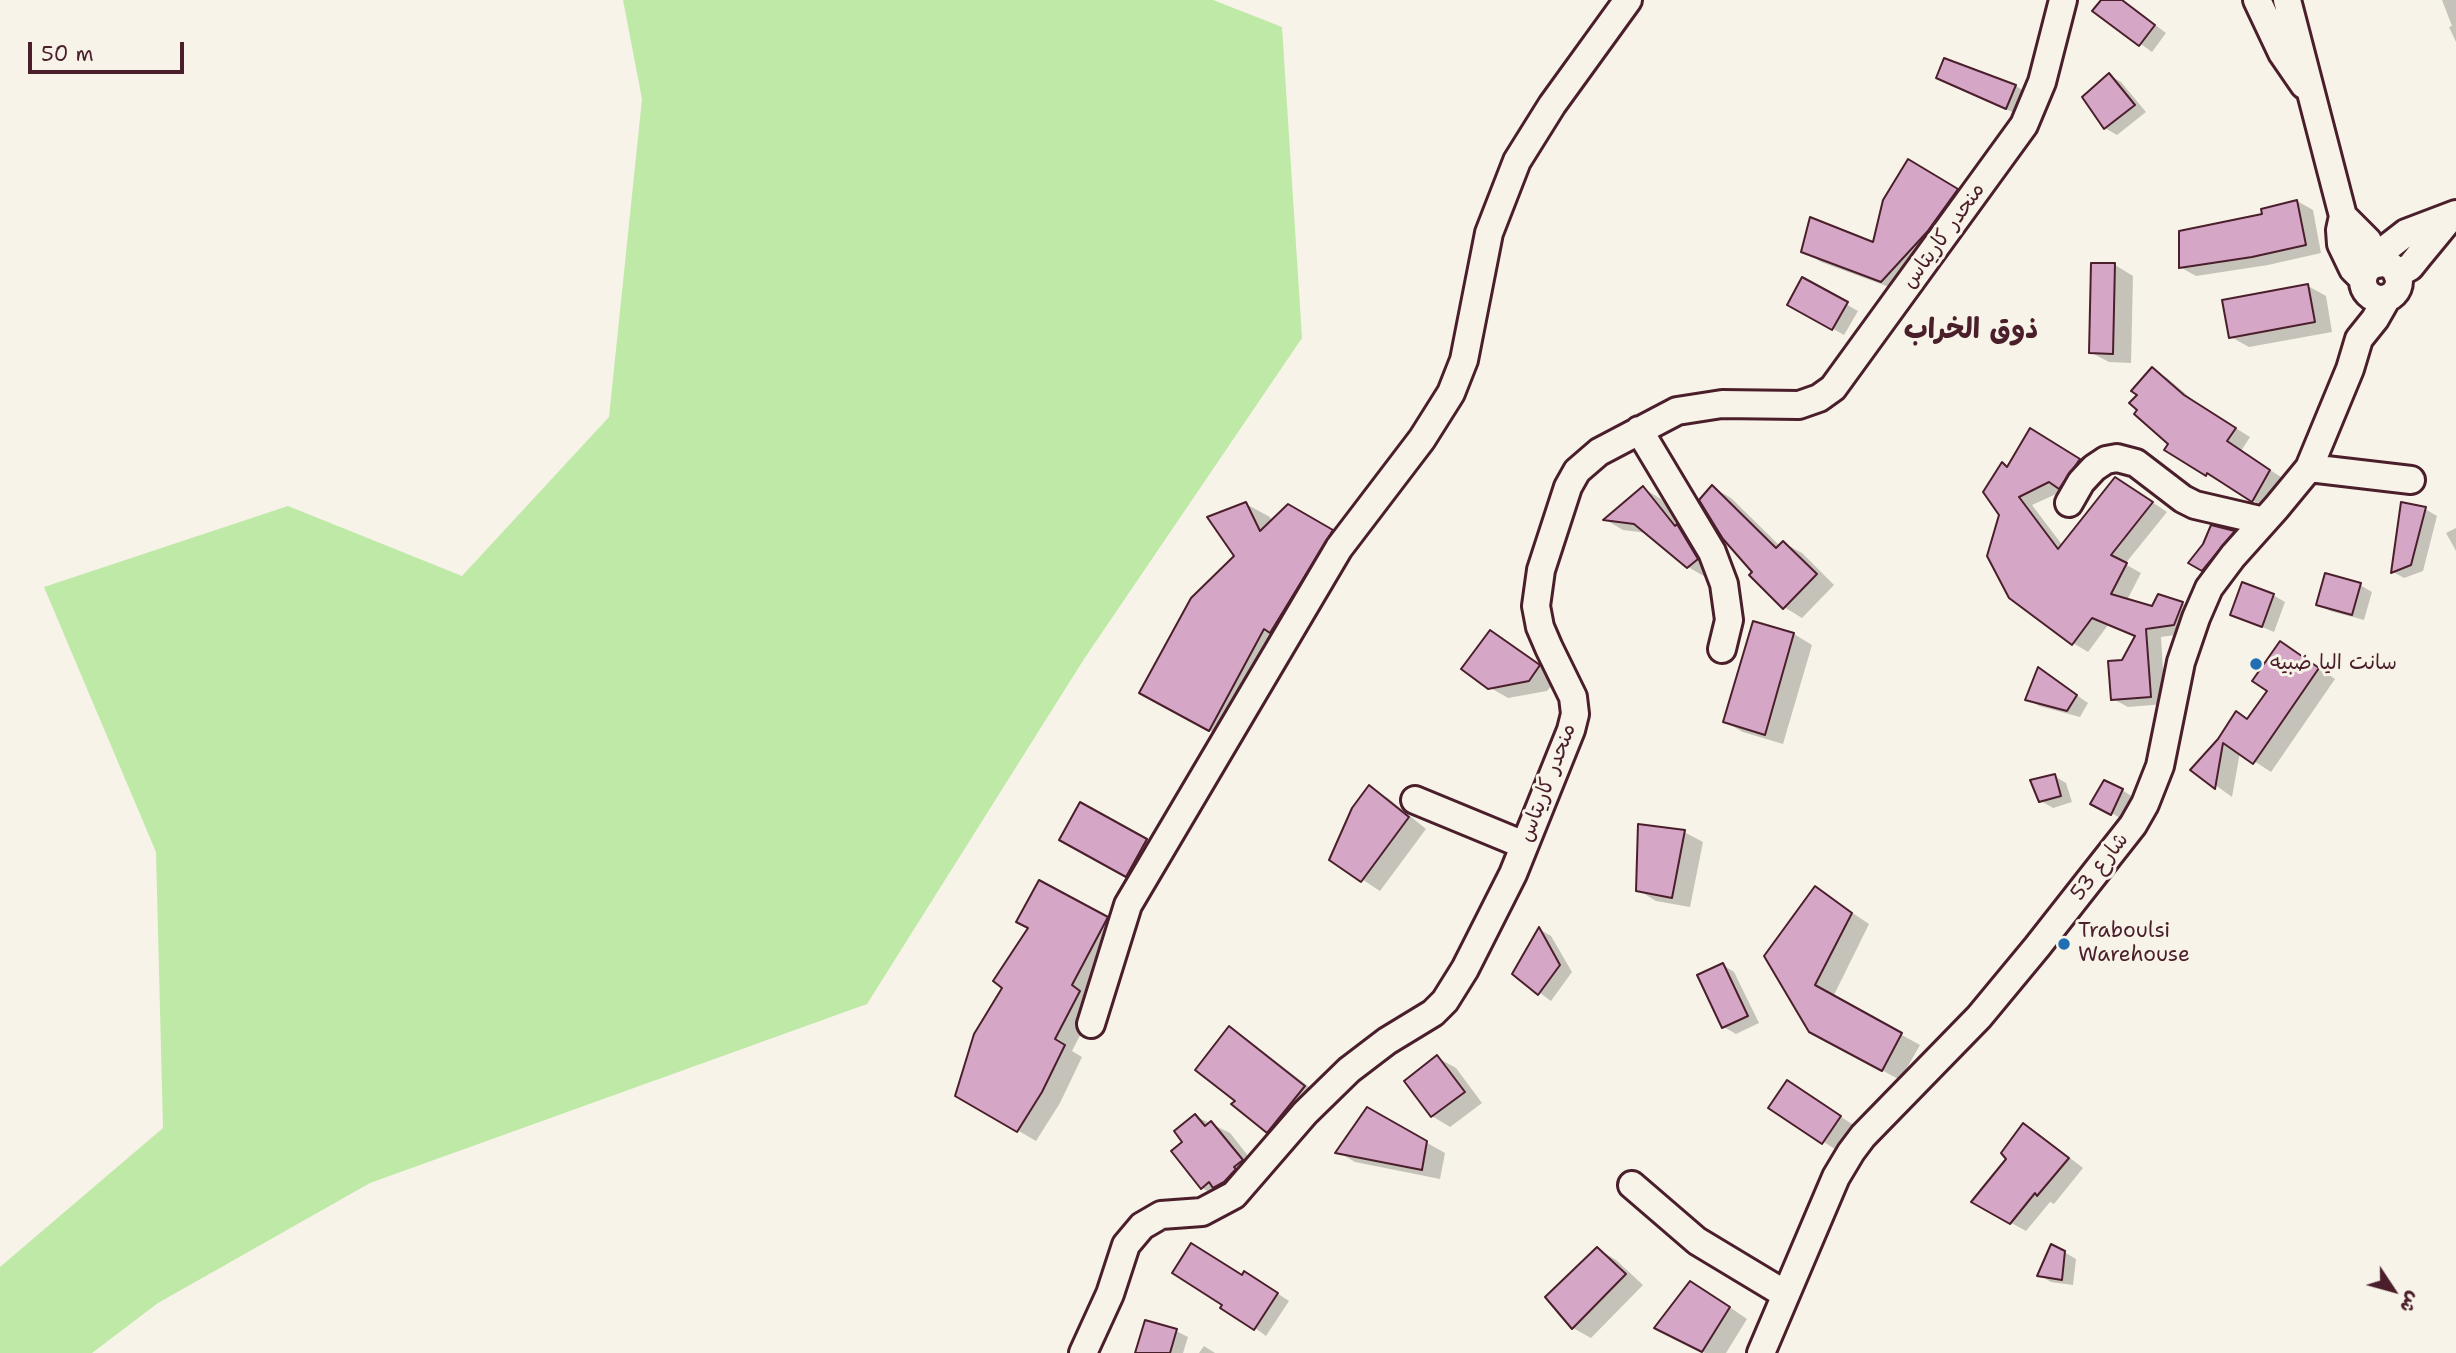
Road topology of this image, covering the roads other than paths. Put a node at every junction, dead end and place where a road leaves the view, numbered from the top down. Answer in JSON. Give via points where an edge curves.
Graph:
{"nodes":[{"id":1,"x":1628,"y":0,"type":"edge"},
{"id":2,"x":2063,"y":0,"type":"edge"},
{"id":3,"x":2257,"y":0,"type":"edge"},
{"id":4,"x":2287,"y":0,"type":"edge"},
{"id":5,"x":2311,"y":96,"type":"junction"},
{"id":6,"x":2454,"y":215,"type":"edge"},
{"id":7,"x":2343,"y":216,"type":"junction"},
{"id":8,"x":2376,"y":272,"type":"junction"},
{"id":9,"x":1639,"y":430,"type":"junction"},
{"id":10,"x":2309,"y":468,"type":"junction"},
{"id":11,"x":2411,"y":480,"type":"dead end"},
{"id":12,"x":2068,"y":503,"type":"dead end"},
{"id":13,"x":2264,"y":521,"type":"junction"},
{"id":14,"x":1722,"y":649,"type":"dead end"},
{"id":15,"x":1415,"y":800,"type":"dead end"},
{"id":16,"x":1524,"y":845,"type":"junction"},
{"id":17,"x":1091,"y":1024,"type":"dead end"},
{"id":18,"x":1632,"y":1185,"type":"dead end"},
{"id":19,"x":1785,"y":1294,"type":"junction"},
{"id":20,"x":1083,"y":1353,"type":"edge"},
{"id":21,"x":1761,"y":1353,"type":"edge"}],
"edges":[{"from":1,"to":17,"type":"street","via":[[1517,161],[1489,233],[1464,360],[1451,393],[1339,548],[1128,905]]},
{"from":2,"to":9,"type":"street","name":"منحدر كاريتاس","via":[[2042,82],[2024,125],[1833,388],[1799,405],[1722,404],[1677,411]]},
{"from":3,"to":5,"type":"street","via":[[2282,54]]},
{"from":4,"to":5,"type":"street"},
{"from":5,"to":7,"type":"street"},
{"from":6,"to":8,"type":"street","name":"شارع 53","via":[[2406,233],[2388,247]]},
{"from":6,"to":8,"type":"street","name":"شارع 53","via":[[2410,267]]},
{"from":7,"to":8,"type":"street"},
{"from":7,"to":8,"type":"street","via":[[2341,244],[2353,269]]},
{"from":8,"to":10,"type":"street","name":"شارع 53","via":[[2375,319],[2359,339]]},
{"from":9,"to":14,"type":"street","via":[[1712,552],[1724,584],[1729,620]]},
{"from":9,"to":16,"type":"street","name":"منحدر كاريتاس","via":[[1599,452],[1577,471],[1541,570],[1536,606],[1540,627],[1573,697],[1575,714]]},
{"from":10,"to":11,"type":"street"},
{"from":10,"to":13,"type":"street","name":"شارع 53"},
{"from":12,"to":13,"type":"street","via":[[2094,468],[2118,458],[2136,463],[2195,505]]},
{"from":13,"to":19,"type":"street","name":"شارع 53","via":[[2218,574],[2196,618],[2181,662],[2160,766],[2133,825],[1979,1017],[1851,1152]]},
{"from":15,"to":16,"type":"street"},
{"from":16,"to":20,"type":"street","name":"منحدر كاريتاس","via":[[1493,915],[1445,1001],[1349,1070],[1234,1195],[1202,1212],[1161,1215],[1142,1226],[1126,1245]]},
{"from":18,"to":19,"type":"street","via":[[1697,1241]]},
{"from":19,"to":21,"type":"street","name":"شارع 53"}]}
